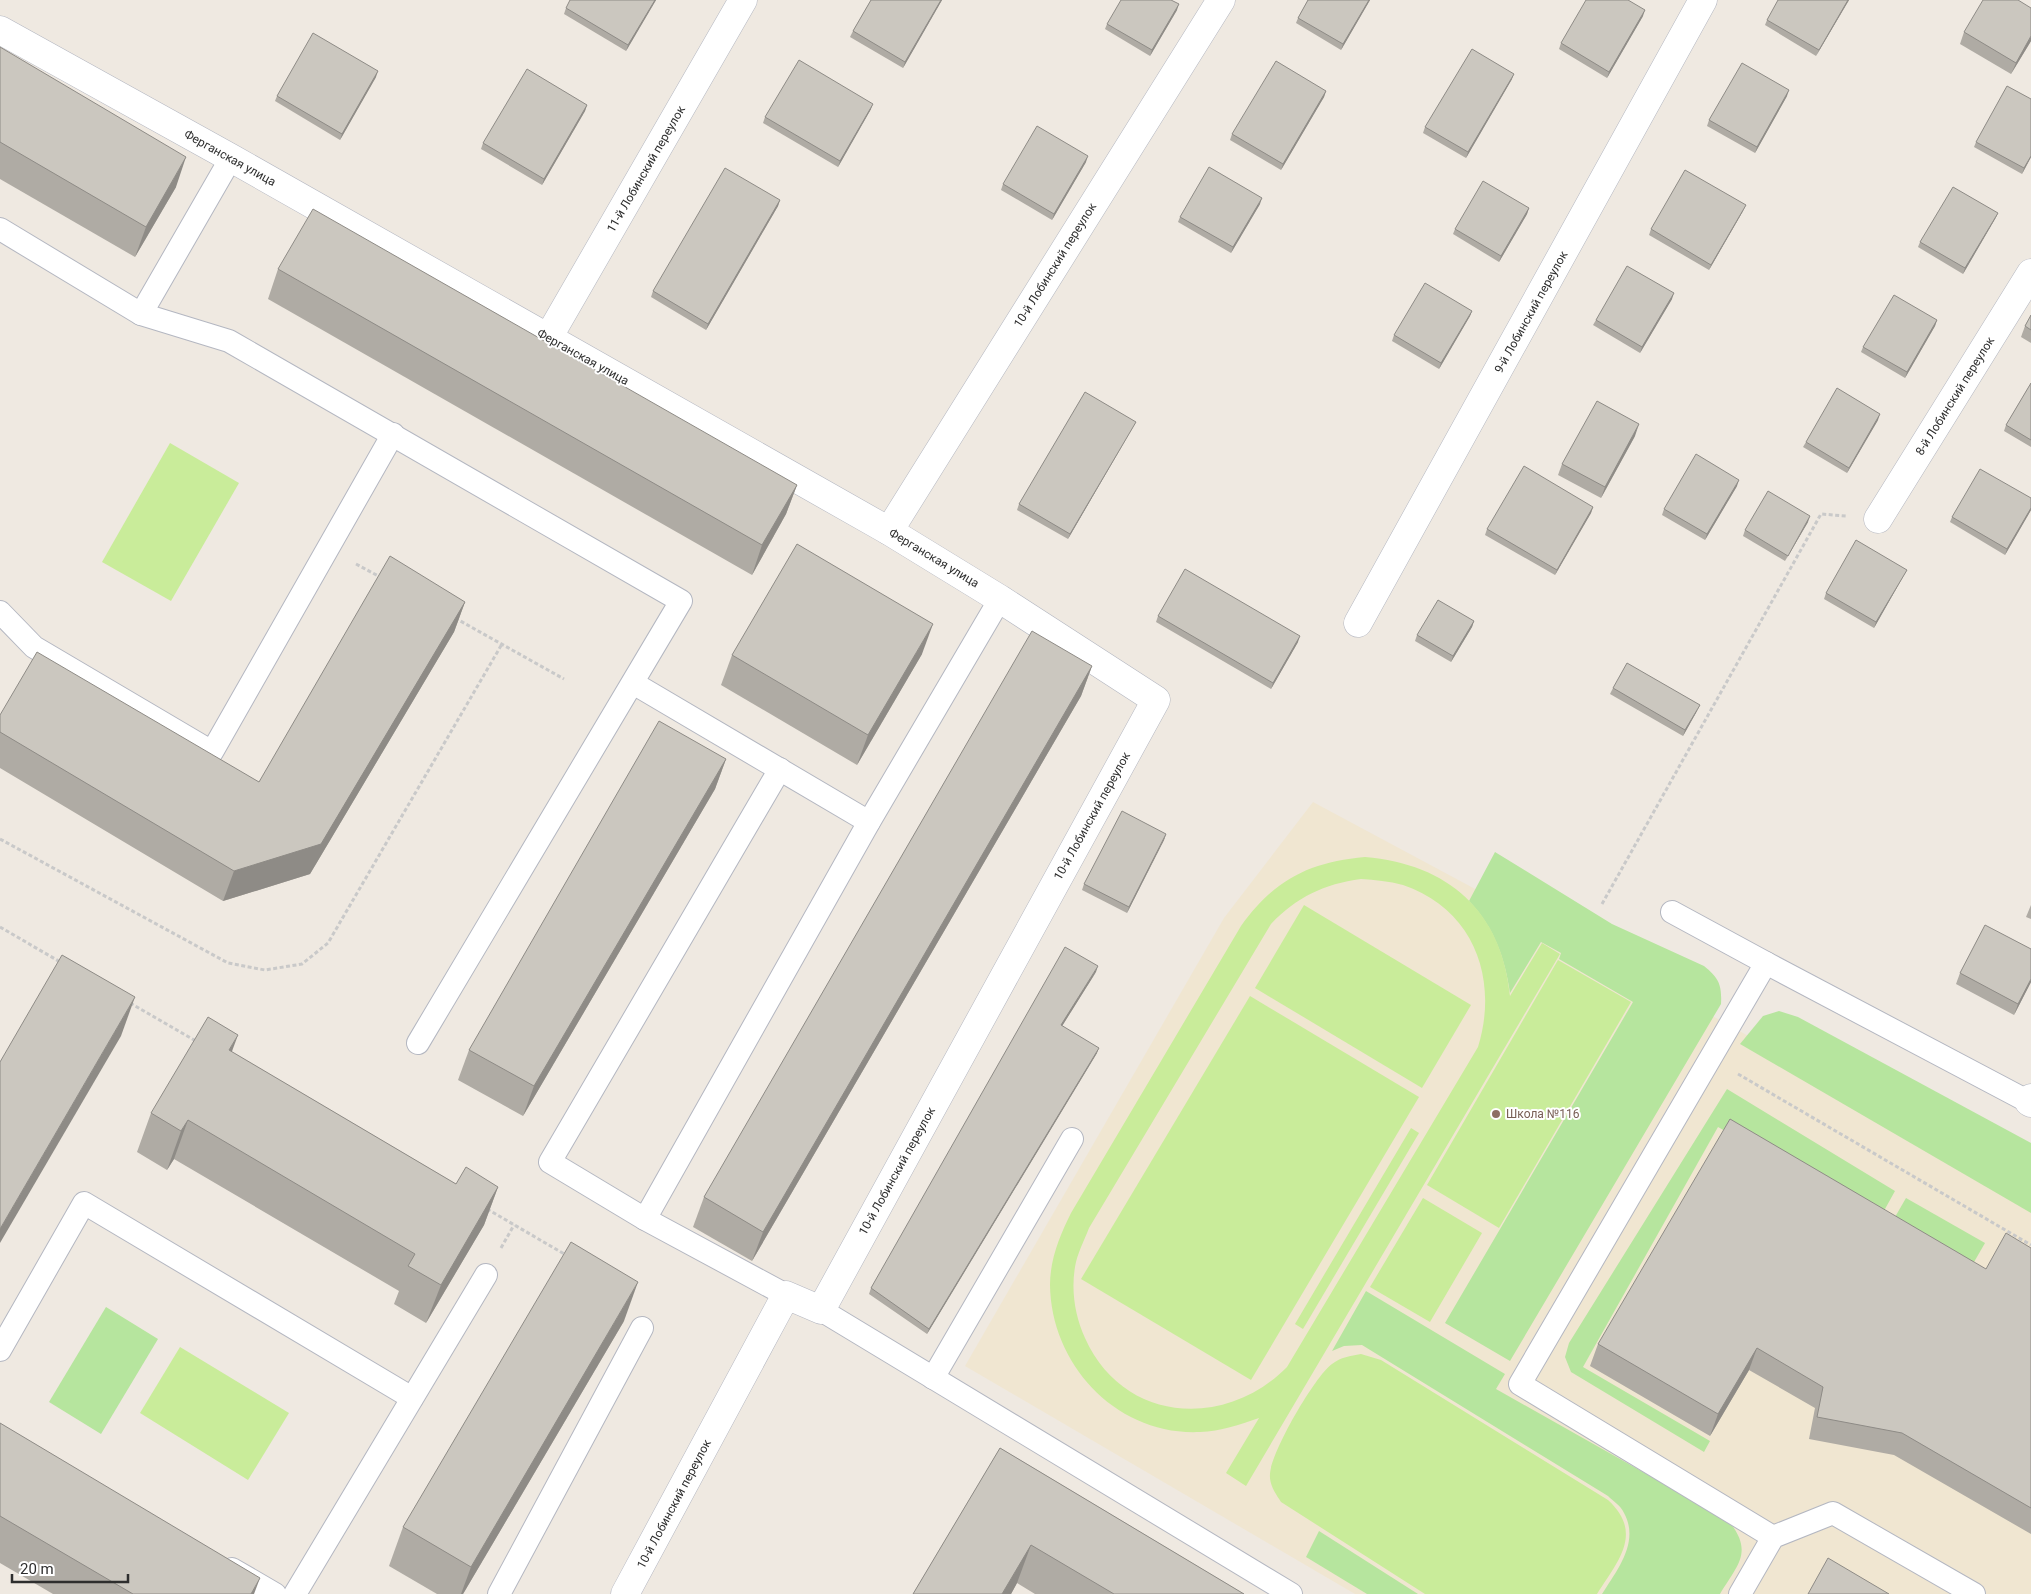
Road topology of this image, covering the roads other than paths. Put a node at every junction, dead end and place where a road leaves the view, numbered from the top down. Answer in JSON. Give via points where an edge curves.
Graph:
{"nodes":[{"id":1,"x":743,"y":0,"type":"edge"},
{"id":2,"x":1221,"y":0,"type":"edge"},
{"id":3,"x":1703,"y":0,"type":"edge"},
{"id":4,"x":0,"y":30,"type":"edge"},
{"id":5,"x":231,"y":158,"type":"junction"},
{"id":6,"x":0,"y":229,"type":"edge"},
{"id":7,"x":2031,"y":273,"type":"edge"},
{"id":8,"x":141,"y":314,"type":"junction"},
{"id":9,"x":548,"y":338,"type":"junction"},
{"id":10,"x":393,"y":434,"type":"junction"},
{"id":11,"x":1878,"y":519,"type":"road end"},
{"id":12,"x":889,"y":531,"type":"junction"},
{"id":13,"x":1000,"y":599,"type":"junction"},
{"id":14,"x":0,"y":612,"type":"edge"},
{"id":15,"x":1358,"y":623,"type":"dead end"},
{"id":16,"x":633,"y":683,"type":"junction"},
{"id":17,"x":1156,"y":700,"type":"joint"},
{"id":18,"x":780,"y":769,"type":"junction"},
{"id":19,"x":869,"y":822,"type":"junction"},
{"id":20,"x":1672,"y":912,"type":"dead end"},
{"id":21,"x":1766,"y":963,"type":"junction"},
{"id":22,"x":418,"y":1042,"type":"dead end"},
{"id":23,"x":2030,"y":1101,"type":"edge"},
{"id":24,"x":1072,"y":1139,"type":"dead end"},
{"id":25,"x":645,"y":1219,"type":"junction"},
{"id":26,"x":486,"y":1275,"type":"edge"},
{"id":27,"x":786,"y":1295,"type":"junction"},
{"id":28,"x":820,"y":1310,"type":"junction"},
{"id":29,"x":642,"y":1328,"type":"dead end"},
{"id":30,"x":0,"y":1350,"type":"edge"},
{"id":31,"x":933,"y":1378,"type":"junction"},
{"id":32,"x":412,"y":1398,"type":"junction"},
{"id":33,"x":1773,"y":1537,"type":"junction"},
{"id":34,"x":214,"y":1559,"type":"edge"},
{"id":35,"x":275,"y":1594,"type":"edge"},
{"id":36,"x":295,"y":1594,"type":"edge"},
{"id":37,"x":499,"y":1594,"type":"edge"},
{"id":38,"x":626,"y":1594,"type":"edge"},
{"id":39,"x":1291,"y":1594,"type":"edge"},
{"id":40,"x":1740,"y":1594,"type":"edge"},
{"id":41,"x":1974,"y":1594,"type":"edge"}],
"edges":[{"from":1,"to":9,"type":"street","name":"11-й Лобинский переулок"},
{"from":2,"to":12,"type":"street","name":"10-й Лобинский переулок"},
{"from":3,"to":15,"type":"street","name":"9-й Лобинский переулок"},
{"from":4,"to":5,"type":"street","name":"Ферганская улица"},
{"from":5,"to":8,"type":"lane"},
{"from":5,"to":9,"type":"street","name":"Ферганская улица"},
{"from":6,"to":8,"type":"lane"},
{"from":7,"to":11,"type":"street","name":"8-й Лобинский переулок"},
{"from":8,"to":10,"type":"lane","via":[[229,341]]},
{"from":9,"to":12,"type":"street","name":"Ферганская улица"},
{"from":10,"to":14,"type":"lane","via":[[212,752],[34,647]]},
{"from":10,"to":16,"type":"lane","via":[[681,601]]},
{"from":12,"to":13,"type":"street","name":"Ферганская улица"},
{"from":13,"to":17,"type":"street","name":"Ферганская улица"},
{"from":13,"to":19,"type":"lane"},
{"from":16,"to":18,"type":"lane"},
{"from":16,"to":22,"type":"lane"},
{"from":17,"to":28,"type":"street","name":"10-й Лобинский переулок"},
{"from":18,"to":19,"type":"lane"},
{"from":18,"to":25,"type":"lane","via":[[550,1162]]},
{"from":19,"to":25,"type":"lane"},
{"from":20,"to":21,"type":"lane"},
{"from":21,"to":23,"type":"lane"},
{"from":21,"to":33,"type":"lane","via":[[1520,1384]]},
{"from":24,"to":31,"type":"lane"},
{"from":25,"to":27,"type":"lane"},
{"from":26,"to":32,"type":"lane"},
{"from":27,"to":28,"type":"street"},
{"from":27,"to":38,"type":"street","name":"10-й Лобинский переулок"},
{"from":28,"to":31,"type":"lane"},
{"from":29,"to":37,"type":"lane"},
{"from":30,"to":32,"type":"lane","via":[[84,1203]]},
{"from":31,"to":39,"type":"lane"},
{"from":32,"to":36,"type":"lane"},
{"from":33,"to":40,"type":"lane"},
{"from":33,"to":41,"type":"lane","via":[[1833,1513]]},
{"from":34,"to":35,"type":"lane"}]}
